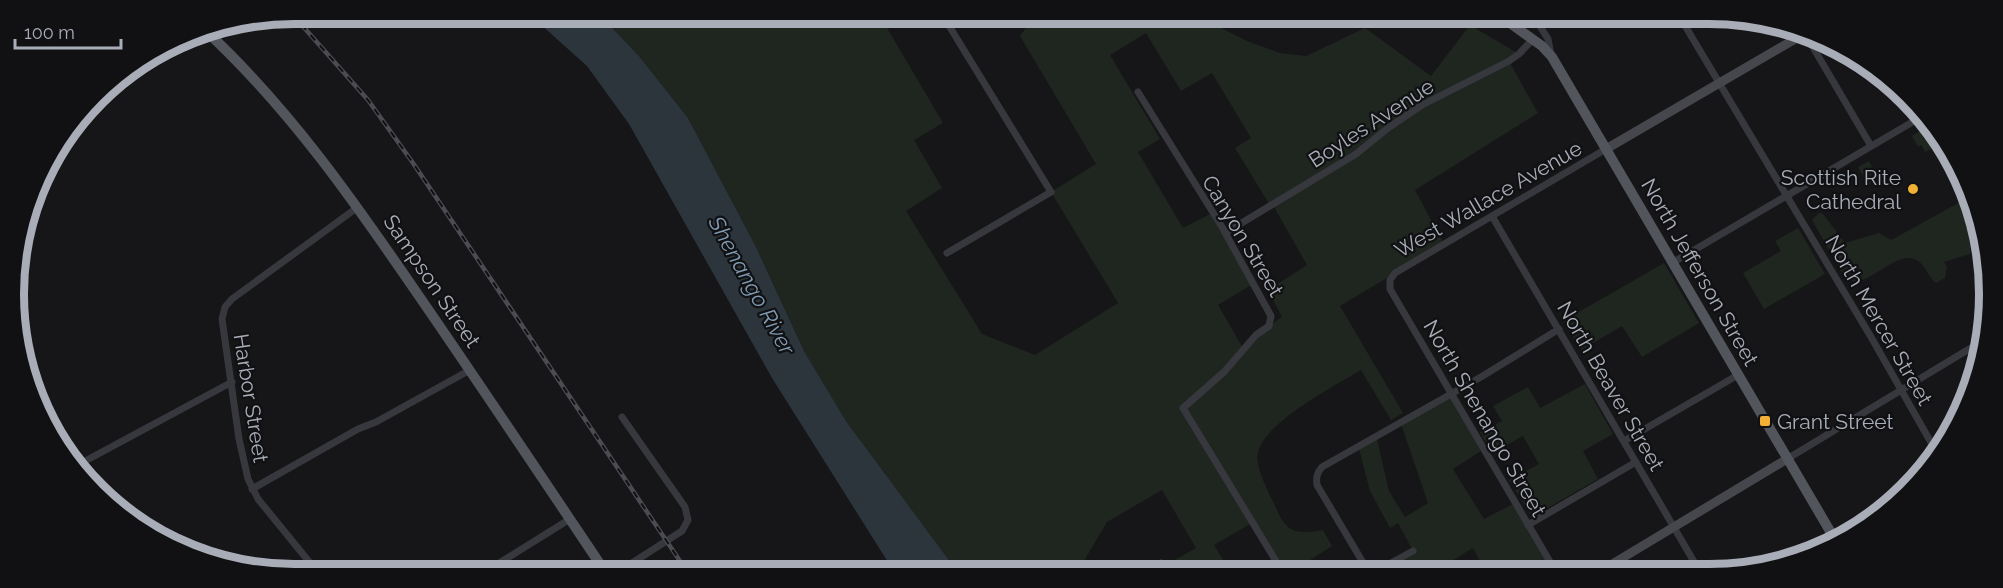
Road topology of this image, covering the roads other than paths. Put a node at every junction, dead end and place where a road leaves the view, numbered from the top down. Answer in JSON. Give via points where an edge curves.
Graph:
{"nodes":[{"id":1,"x":948,"y":24,"type":"edge"},
{"id":2,"x":1514,"y":24,"type":"edge"},
{"id":3,"x":1539,"y":24,"type":"edge"},
{"id":4,"x":1684,"y":24,"type":"edge"},
{"id":5,"x":212,"y":37,"type":"edge"},
{"id":6,"x":1796,"y":38,"type":"edge"},
{"id":7,"x":1533,"y":39,"type":"junction"},
{"id":8,"x":1812,"y":45,"type":"edge"},
{"id":9,"x":1552,"y":57,"type":"junction"},
{"id":10,"x":1719,"y":83,"type":"junction"},
{"id":11,"x":1138,"y":92,"type":"dead end"},
{"id":12,"x":1915,"y":120,"type":"edge"},
{"id":13,"x":1871,"y":147,"type":"junction"},
{"id":14,"x":1606,"y":149,"type":"junction"},
{"id":15,"x":1787,"y":196,"type":"junction"},
{"id":16,"x":358,"y":207,"type":"junction"},
{"id":17,"x":1492,"y":216,"type":"junction"},
{"id":18,"x":1225,"y":233,"type":"junction"},
{"id":19,"x":947,"y":253,"type":"dead end"},
{"id":20,"x":1672,"y":263,"type":"junction"},
{"id":21,"x":1390,"y":280,"type":"joint"},
{"id":22,"x":1559,"y":329,"type":"junction"},
{"id":23,"x":1974,"y":346,"type":"edge"},
{"id":24,"x":470,"y":370,"type":"junction"},
{"id":25,"x":1738,"y":375,"type":"junction"},
{"id":26,"x":232,"y":382,"type":"junction"},
{"id":27,"x":1901,"y":390,"type":"junction"},
{"id":28,"x":1451,"y":393,"type":"junction"},
{"id":29,"x":622,"y":417,"type":"dead end"},
{"id":30,"x":1624,"y":441,"type":"junction"},
{"id":31,"x":1932,"y":445,"type":"edge"},
{"id":32,"x":1787,"y":459,"type":"junction"},
{"id":33,"x":83,"y":462,"type":"edge"},
{"id":34,"x":1636,"y":462,"type":"junction"},
{"id":35,"x":252,"y":489,"type":"junction"},
{"id":36,"x":570,"y":519,"type":"junction"},
{"id":37,"x":1528,"y":525,"type":"junction"},
{"id":38,"x":1674,"y":527,"type":"junction"},
{"id":39,"x":1832,"y":534,"type":"edge"},
{"id":40,"x":1413,"y":551,"type":"dead end"},
{"id":41,"x":311,"y":564,"type":"edge"},
{"id":42,"x":498,"y":564,"type":"edge"},
{"id":43,"x":600,"y":564,"type":"edge"},
{"id":44,"x":630,"y":564,"type":"edge"},
{"id":45,"x":1278,"y":564,"type":"edge"},
{"id":46,"x":1364,"y":564,"type":"edge"},
{"id":47,"x":1389,"y":564,"type":"edge"},
{"id":48,"x":1551,"y":564,"type":"edge"},
{"id":49,"x":1612,"y":564,"type":"edge"},
{"id":50,"x":1696,"y":564,"type":"edge"}],
"edges":[{"from":1,"to":19,"type":"street","via":[[1051,192]]},
{"from":2,"to":7,"type":"main road"},
{"from":3,"to":9,"type":"street","name":"North Jefferson Street","via":[[1548,39]]},
{"from":4,"to":10,"type":"street","name":"North Mercer Street"},
{"from":5,"to":16,"type":"main road","name":"Sampson Street","via":[[274,99]]},
{"from":6,"to":10,"type":"street"},
{"from":7,"to":9,"type":"main road"},
{"from":7,"to":18,"type":"street","name":"Boyles Avenue","via":[[1509,61],[1422,105],[1356,154]]},
{"from":8,"to":13,"type":"street"},
{"from":9,"to":14,"type":"main road","name":"North Jefferson Street"},
{"from":10,"to":14,"type":"street"},
{"from":10,"to":15,"type":"street","name":"North Mercer Street"},
{"from":11,"to":18,"type":"street","name":"Canyon Street"},
{"from":12,"to":13,"type":"street"},
{"from":13,"to":15,"type":"street"},
{"from":14,"to":17,"type":"street","name":"West Wallace Avenue"},
{"from":14,"to":20,"type":"main road","name":"North Jefferson Street"},
{"from":15,"to":20,"type":"street"},
{"from":15,"to":27,"type":"street","name":"North Mercer Street"},
{"from":16,"to":24,"type":"main road","name":"Sampson Street"},
{"from":16,"to":26,"type":"street","name":"Harbor Street","via":[[232,299],[222,319]]},
{"from":17,"to":21,"type":"street","name":"West Wallace Avenue","via":[[1395,273]]},
{"from":17,"to":22,"type":"street","name":"North Beaver Street"},
{"from":18,"to":45,"type":"street","name":"Canyon Street","via":[[1271,316],[1271,323],[1183,408]]},
{"from":20,"to":25,"type":"main road","name":"North Jefferson Street"},
{"from":21,"to":28,"type":"street","name":"North Shenango Street","via":[[1390,289]]},
{"from":22,"to":28,"type":"street"},
{"from":22,"to":30,"type":"street","name":"North Beaver Street"},
{"from":23,"to":27,"type":"street"},
{"from":24,"to":35,"type":"street"},
{"from":24,"to":36,"type":"main road","name":"Sampson Street"},
{"from":25,"to":30,"type":"street"},
{"from":25,"to":32,"type":"main road","name":"North Jefferson Street"},
{"from":26,"to":33,"type":"street"},
{"from":26,"to":35,"type":"street","name":"Harbor Street","via":[[239,439]]},
{"from":27,"to":31,"type":"street","name":"North Mercer Street"},
{"from":27,"to":32,"type":"street"},
{"from":28,"to":37,"type":"street","name":"North Shenango Street"},
{"from":28,"to":46,"type":"street","via":[[1322,467],[1317,475],[1317,485]]},
{"from":29,"to":44,"type":"street","via":[[685,507],[688,520],[682,531]]},
{"from":30,"to":34,"type":"street","name":"North Beaver Street"},
{"from":32,"to":38,"type":"street"},
{"from":32,"to":39,"type":"main road","name":"North Jefferson Street"},
{"from":34,"to":37,"type":"street"},
{"from":34,"to":38,"type":"street","name":"North Beaver Street"},
{"from":35,"to":41,"type":"street","name":"Harbor Street"},
{"from":36,"to":42,"type":"street"},
{"from":36,"to":43,"type":"main road","name":"Sampson Street"},
{"from":37,"to":48,"type":"street","name":"North Shenango Street"},
{"from":38,"to":49,"type":"street"},
{"from":38,"to":50,"type":"street","name":"North Beaver Street"},
{"from":40,"to":47,"type":"street"}]}
